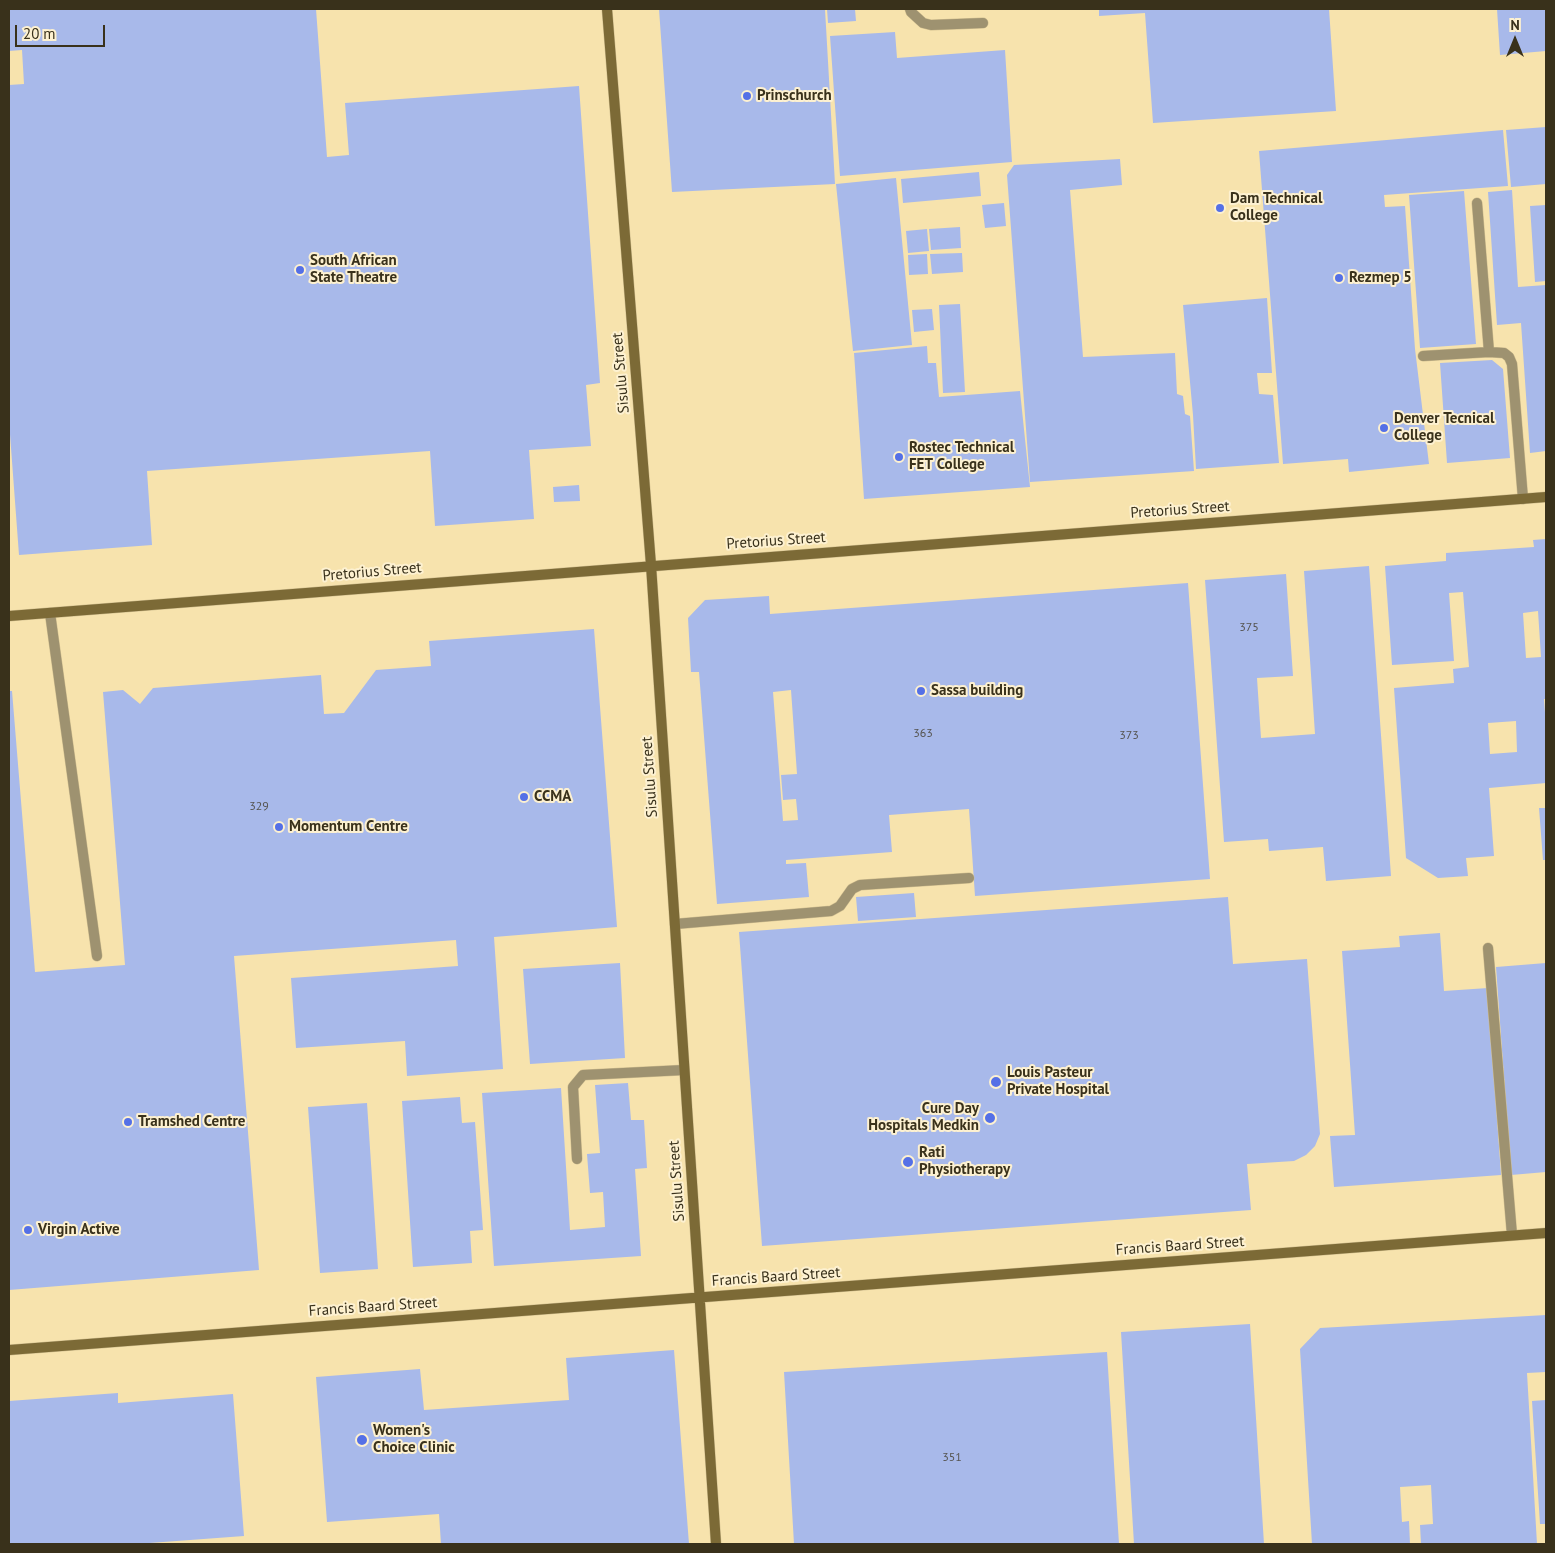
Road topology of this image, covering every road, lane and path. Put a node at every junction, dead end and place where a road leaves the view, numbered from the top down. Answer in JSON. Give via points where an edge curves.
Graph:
{"nodes":[{"id":1,"x":607,"y":9,"type":"edge"},
{"id":2,"x":910,"y":9,"type":"edge"},
{"id":3,"x":983,"y":22,"type":"dead end"},
{"id":4,"x":1477,"y":203,"type":"dead end"},
{"id":5,"x":1489,"y":352,"type":"junction"},
{"id":6,"x":1423,"y":356,"type":"dead end"},
{"id":7,"x":1546,"y":497,"type":"edge"},
{"id":8,"x":1523,"y":499,"type":"junction"},
{"id":9,"x":651,"y":565,"type":"junction"},
{"id":10,"x":50,"y":613,"type":"junction"},
{"id":11,"x":9,"y":616,"type":"edge"},
{"id":12,"x":969,"y":878,"type":"dead end"},
{"id":13,"x":675,"y":924,"type":"junction"},
{"id":14,"x":1488,"y":948,"type":"dead end"},
{"id":15,"x":97,"y":956,"type":"dead end"},
{"id":16,"x":684,"y":1070,"type":"junction"},
{"id":17,"x":577,"y":1159,"type":"dead end"},
{"id":18,"x":1546,"y":1232,"type":"edge"},
{"id":19,"x":1512,"y":1235,"type":"junction"},
{"id":20,"x":699,"y":1297,"type":"junction"},
{"id":21,"x":9,"y":1350,"type":"edge"},
{"id":22,"x":716,"y":1544,"type":"edge"}],
"edges":[{"from":1,"to":9,"type":"street","name":"Sisulu Street"},
{"from":2,"to":3,"type":"lane","via":[[923,22],[931,24]]},
{"from":4,"to":5,"type":"lane"},
{"from":5,"to":6,"type":"lane"},
{"from":5,"to":8,"type":"lane","via":[[1504,352],[1512,364]]},
{"from":7,"to":8,"type":"street","name":"Pretorius Street"},
{"from":8,"to":9,"type":"street","name":"Pretorius Street"},
{"from":9,"to":10,"type":"street","name":"Pretorius Street"},
{"from":9,"to":13,"type":"street","name":"Sisulu Street"},
{"from":10,"to":11,"type":"street","name":"Pretorius Street"},
{"from":10,"to":15,"type":"lane"},
{"from":12,"to":13,"type":"lane","via":[[860,885],[831,911]]},
{"from":13,"to":16,"type":"street","name":"Sisulu Street"},
{"from":14,"to":19,"type":"lane"},
{"from":16,"to":17,"type":"lane","via":[[583,1075],[573,1087]]},
{"from":16,"to":20,"type":"street","name":"Sisulu Street"},
{"from":18,"to":19,"type":"street","name":"Francis Baard Street"},
{"from":19,"to":20,"type":"street","name":"Francis Baard Street"},
{"from":20,"to":21,"type":"street","name":"Francis Baard Street"},
{"from":20,"to":22,"type":"street","name":"Sisulu Street"}]}
